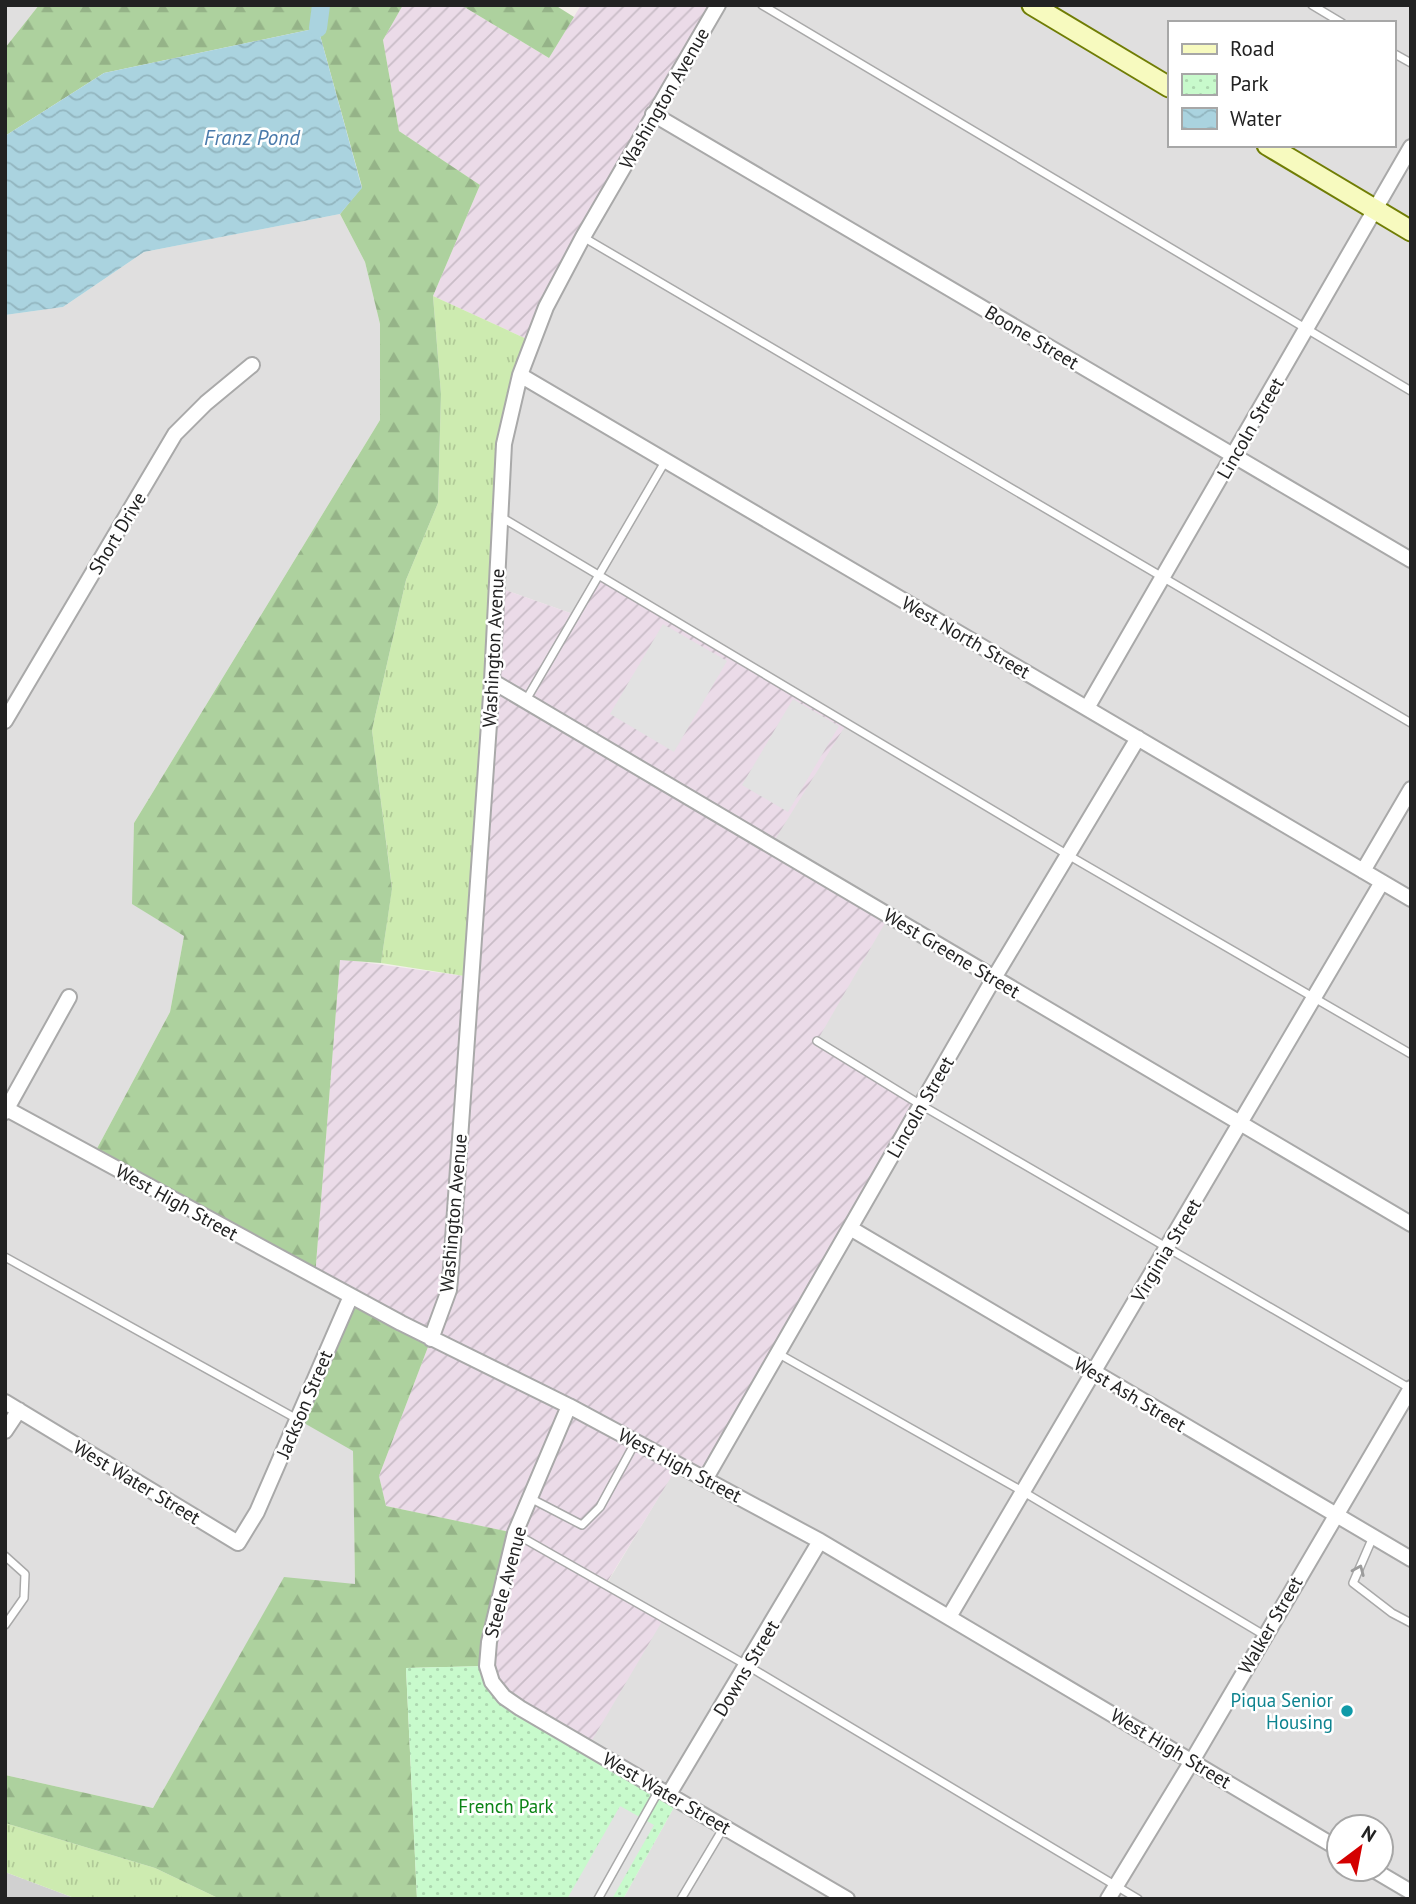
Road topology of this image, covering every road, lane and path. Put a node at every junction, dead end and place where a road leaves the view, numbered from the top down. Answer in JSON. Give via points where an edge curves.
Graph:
{"nodes":[{"id":1,"x":718,"y":5,"type":"edge"},
{"id":2,"x":762,"y":5,"type":"edge"},
{"id":3,"x":1032,"y":5,"type":"edge"},
{"id":4,"x":1312,"y":5,"type":"edge"},
{"id":5,"x":1339,"y":21,"type":"edge"},
{"id":6,"x":1395,"y":54,"type":"edge"},
{"id":7,"x":1411,"y":63,"type":"edge"},
{"id":8,"x":1168,"y":86,"type":"edge"},
{"id":9,"x":653,"y":114,"type":"junction"},
{"id":10,"x":1270,"y":147,"type":"edge"},
{"id":11,"x":1411,"y":147,"type":"edge"},
{"id":12,"x":1375,"y":210,"type":"junction"},
{"id":13,"x":1411,"y":231,"type":"edge"},
{"id":14,"x":583,"y":237,"type":"junction"},
{"id":15,"x":1306,"y":328,"type":"junction"},
{"id":16,"x":252,"y":365,"type":"dead end"},
{"id":17,"x":520,"y":375,"type":"junction"},
{"id":18,"x":1411,"y":391,"type":"edge"},
{"id":19,"x":1234,"y":456,"type":"junction"},
{"id":20,"x":666,"y":460,"type":"junction"},
{"id":21,"x":500,"y":517,"type":"junction"},
{"id":22,"x":1411,"y":560,"type":"edge"},
{"id":23,"x":600,"y":576,"type":"junction"},
{"id":24,"x":1162,"y":578,"type":"junction"},
{"id":25,"x":492,"y":681,"type":"junction"},
{"id":26,"x":525,"y":701,"type":"junction"},
{"id":27,"x":1087,"y":708,"type":"junction"},
{"id":28,"x":5,"y":721,"type":"edge"},
{"id":29,"x":1411,"y":723,"type":"edge"},
{"id":30,"x":1138,"y":738,"type":"junction"},
{"id":31,"x":1411,"y":789,"type":"edge"},
{"id":32,"x":1068,"y":855,"type":"junction"},
{"id":33,"x":1363,"y":871,"type":"junction"},
{"id":34,"x":1382,"y":882,"type":"junction"},
{"id":35,"x":1411,"y":899,"type":"edge"},
{"id":36,"x":993,"y":978,"type":"junction"},
{"id":37,"x":1316,"y":996,"type":"junction"},
{"id":38,"x":69,"y":997,"type":"dead end"},
{"id":39,"x":817,"y":1041,"type":"dead end"},
{"id":40,"x":1411,"y":1054,"type":"edge"},
{"id":41,"x":921,"y":1105,"type":"junction"},
{"id":42,"x":6,"y":1109,"type":"edge"},
{"id":43,"x":1241,"y":1124,"type":"junction"},
{"id":44,"x":1411,"y":1224,"type":"edge"},
{"id":45,"x":850,"y":1228,"type":"junction"},
{"id":46,"x":1167,"y":1248,"type":"junction"},
{"id":47,"x":5,"y":1257,"type":"edge"},
{"id":48,"x":351,"y":1296,"type":"junction"},
{"id":49,"x":432,"y":1339,"type":"junction"},
{"id":50,"x":779,"y":1354,"type":"junction"},
{"id":51,"x":1094,"y":1372,"type":"junction"},
{"id":52,"x":1411,"y":1388,"type":"edge"},
{"id":53,"x":5,"y":1402,"type":"edge"},
{"id":54,"x":569,"y":1406,"type":"junction"},
{"id":55,"x":19,"y":1410,"type":"junction"},
{"id":56,"x":297,"y":1419,"type":"junction"},
{"id":57,"x":5,"y":1431,"type":"edge"},
{"id":58,"x":636,"y":1441,"type":"junction"},
{"id":59,"x":706,"y":1478,"type":"junction"},
{"id":60,"x":1022,"y":1491,"type":"junction"},
{"id":61,"x":530,"y":1499,"type":"junction"},
{"id":62,"x":257,"y":1512,"type":"joint"},
{"id":63,"x":1335,"y":1514,"type":"junction"},
{"id":64,"x":515,"y":1533,"type":"junction"},
{"id":65,"x":1373,"y":1537,"type":"junction"},
{"id":66,"x":820,"y":1541,"type":"junction"},
{"id":67,"x":5,"y":1556,"type":"edge"},
{"id":68,"x":1411,"y":1559,"type":"edge"},
{"id":69,"x":949,"y":1617,"type":"junction"},
{"id":70,"x":1411,"y":1623,"type":"edge"},
{"id":71,"x":5,"y":1625,"type":"edge"},
{"id":72,"x":1264,"y":1635,"type":"junction"},
{"id":73,"x":748,"y":1666,"type":"junction"},
{"id":74,"x":492,"y":1682,"type":"joint"},
{"id":75,"x":1192,"y":1761,"type":"junction"},
{"id":76,"x":664,"y":1792,"type":"junction"},
{"id":77,"x":724,"y":1827,"type":"junction"},
{"id":78,"x":1325,"y":1841,"type":"edge"},
{"id":79,"x":1395,"y":1883,"type":"edge"},
{"id":80,"x":1116,"y":1886,"type":"junction"},
{"id":81,"x":1411,"y":1892,"type":"edge"},
{"id":82,"x":598,"y":1899,"type":"edge"},
{"id":83,"x":681,"y":1899,"type":"edge"},
{"id":84,"x":847,"y":1899,"type":"edge"},
{"id":85,"x":1108,"y":1899,"type":"edge"},
{"id":86,"x":1138,"y":1899,"type":"edge"}],
"edges":[{"from":1,"to":9,"type":"street","name":"Washington Avenue"},
{"from":2,"to":15,"type":"lane"},
{"from":3,"to":8,"type":"street"},
{"from":4,"to":5,"type":"lane"},
{"from":6,"to":7,"type":"lane"},
{"from":9,"to":14,"type":"street","name":"Washington Avenue"},
{"from":9,"to":19,"type":"street","name":"Boone Street"},
{"from":10,"to":12,"type":"street"},
{"from":11,"to":12,"type":"street","name":"Lincoln Street"},
{"from":12,"to":13,"type":"street"},
{"from":12,"to":15,"type":"street","name":"Lincoln Street"},
{"from":14,"to":17,"type":"street","name":"Washington Avenue","via":[[545,307]]},
{"from":14,"to":24,"type":"lane"},
{"from":15,"to":18,"type":"lane"},
{"from":15,"to":19,"type":"street","name":"Lincoln Street"},
{"from":16,"to":28,"type":"street","name":"Short Drive","via":[[175,434]]},
{"from":17,"to":20,"type":"street","name":"West North Street"},
{"from":17,"to":21,"type":"street","name":"Washington Avenue","via":[[504,444]]},
{"from":19,"to":22,"type":"street","name":"Boone Street"},
{"from":19,"to":24,"type":"street","name":"Lincoln Street"},
{"from":20,"to":23,"type":"lane"},
{"from":20,"to":27,"type":"street","name":"West North Street"},
{"from":21,"to":23,"type":"lane"},
{"from":21,"to":25,"type":"street","name":"Washington Avenue"},
{"from":23,"to":26,"type":"lane"},
{"from":23,"to":32,"type":"lane"},
{"from":24,"to":27,"type":"street","name":"Lincoln Street"},
{"from":24,"to":29,"type":"lane"},
{"from":25,"to":26,"type":"street","name":"West Greene Street"},
{"from":25,"to":49,"type":"street","name":"Washington Avenue","via":[[449,1290]]},
{"from":26,"to":36,"type":"street","name":"West Greene Street"},
{"from":27,"to":30,"type":"street","name":"West North Street"},
{"from":30,"to":32,"type":"street","name":"Lincoln Street"},
{"from":30,"to":33,"type":"street","name":"West North Street"},
{"from":31,"to":33,"type":"street"},
{"from":32,"to":36,"type":"street","name":"Lincoln Street"},
{"from":32,"to":37,"type":"lane"},
{"from":33,"to":34,"type":"street","name":"West North Street"},
{"from":34,"to":35,"type":"street","name":"West North Street"},
{"from":34,"to":37,"type":"street","name":"Virginia Street"},
{"from":36,"to":41,"type":"street","name":"Lincoln Street"},
{"from":36,"to":43,"type":"street","name":"West Greene Street"},
{"from":37,"to":40,"type":"lane"},
{"from":37,"to":43,"type":"street","name":"Virginia Street"},
{"from":38,"to":42,"type":"street"},
{"from":39,"to":41,"type":"lane"},
{"from":41,"to":45,"type":"street","name":"Lincoln Street"},
{"from":41,"to":46,"type":"lane"},
{"from":42,"to":48,"type":"street","name":"West High Street"},
{"from":43,"to":44,"type":"street","name":"West Greene Street"},
{"from":43,"to":46,"type":"street","name":"Virginia Street"},
{"from":45,"to":50,"type":"street","name":"Lincoln Street"},
{"from":45,"to":51,"type":"street","name":"West Ash Street"},
{"from":46,"to":51,"type":"street","name":"Virginia Street"},
{"from":46,"to":52,"type":"lane"},
{"from":47,"to":56,"type":"lane"},
{"from":48,"to":49,"type":"street","name":"West High Street"},
{"from":48,"to":56,"type":"street","name":"Jackson Street"},
{"from":49,"to":54,"type":"street","name":"West High Street"},
{"from":50,"to":59,"type":"street","name":"Lincoln Street"},
{"from":50,"to":60,"type":"lane"},
{"from":51,"to":60,"type":"street","name":"Virginia Street"},
{"from":51,"to":63,"type":"street","name":"West Ash Street"},
{"from":52,"to":63,"type":"street","name":"Walker Street"},
{"from":53,"to":55,"type":"street","name":"West Water Street"},
{"from":54,"to":58,"type":"street","name":"West High Street"},
{"from":54,"to":61,"type":"street","name":"Steele Avenue"},
{"from":55,"to":57,"type":"street"},
{"from":55,"to":62,"type":"street","name":"West Water Street","via":[[238,1543]]},
{"from":56,"to":62,"type":"street","name":"Jackson Street"},
{"from":58,"to":59,"type":"street","name":"West High Street"},
{"from":58,"to":61,"type":"lane","via":[[600,1507],[582,1525]]},
{"from":59,"to":66,"type":"street","name":"West High Street"},
{"from":60,"to":69,"type":"street","name":"Virginia Street"},
{"from":60,"to":72,"type":"lane"},
{"from":61,"to":64,"type":"street","name":"Steele Avenue"},
{"from":63,"to":65,"type":"street","name":"West Ash Street"},
{"from":63,"to":72,"type":"street","name":"Walker Street"},
{"from":64,"to":73,"type":"lane"},
{"from":64,"to":74,"type":"street","name":"Steele Avenue","via":[[489,1642],[487,1666]]},
{"from":65,"to":68,"type":"street","name":"West Ash Street"},
{"from":70,"to":65,"type":"lane","one_way":true,"via":[[1353,1583]]},
{"from":66,"to":69,"type":"street","name":"West High Street"},
{"from":66,"to":73,"type":"street","name":"Downs Street"},
{"from":67,"to":71,"type":"lane","via":[[25,1574],[24,1598]]},
{"from":69,"to":75,"type":"street","name":"West High Street"},
{"from":72,"to":75,"type":"street","name":"Walker Street"},
{"from":73,"to":76,"type":"street","name":"Downs Street"},
{"from":73,"to":80,"type":"lane"},
{"from":74,"to":76,"type":"street","name":"West Water Street","via":[[520,1708]]},
{"from":75,"to":78,"type":"street","name":"West High Street"},
{"from":75,"to":80,"type":"street","name":"Walker Street"},
{"from":76,"to":77,"type":"street","name":"West Water Street"},
{"from":76,"to":82,"type":"lane"},
{"from":77,"to":83,"type":"lane"},
{"from":77,"to":84,"type":"street","name":"West Water Street"},
{"from":79,"to":81,"type":"street"},
{"from":80,"to":85,"type":"street","name":"Walker Street"},
{"from":80,"to":86,"type":"lane"}]}
